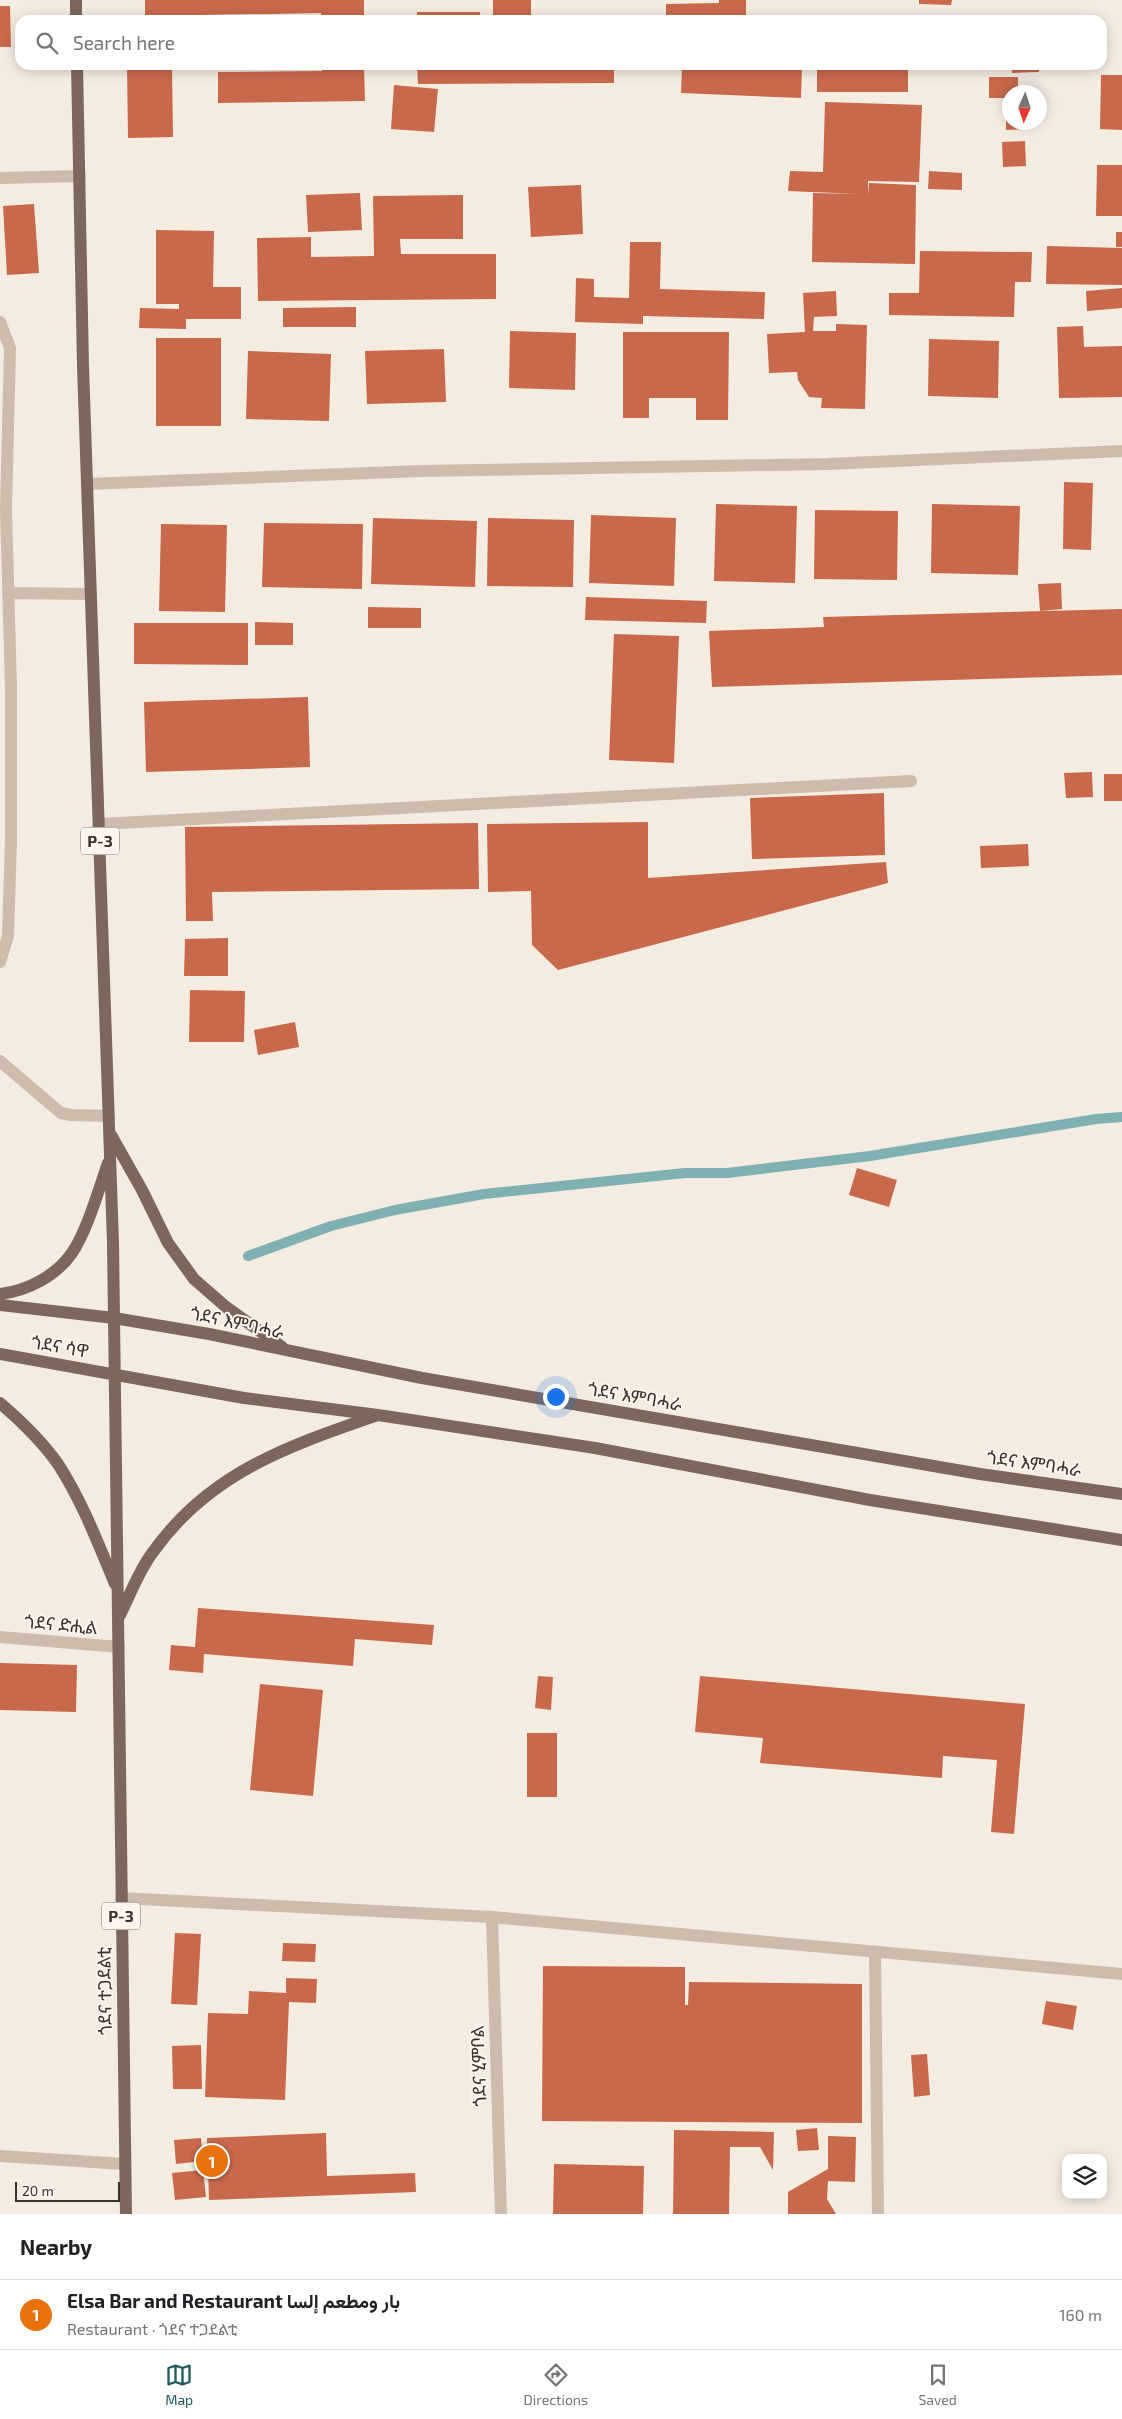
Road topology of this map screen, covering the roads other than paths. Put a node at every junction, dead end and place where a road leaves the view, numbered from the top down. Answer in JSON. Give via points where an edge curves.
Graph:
{"nodes":[{"id":1,"x":76,"y":0,"type":"edge"},
{"id":2,"x":76,"y":15,"type":"edge"},
{"id":3,"x":77,"y":70,"type":"edge"},
{"id":4,"x":80,"y":176,"type":"junction"},
{"id":5,"x":0,"y":178,"type":"edge"},
{"id":6,"x":0,"y":322,"type":"edge"},
{"id":7,"x":1122,"y":451,"type":"edge"},
{"id":8,"x":87,"y":484,"type":"junction"},
{"id":9,"x":3,"y":510,"type":"edge"},
{"id":10,"x":8,"y":593,"type":"junction"},
{"id":11,"x":91,"y":594,"type":"junction"},
{"id":12,"x":911,"y":781,"type":"dead end"},
{"id":13,"x":100,"y":824,"type":"junction"},
{"id":14,"x":0,"y":962,"type":"edge"},
{"id":15,"x":0,"y":1061,"type":"edge"},
{"id":16,"x":109,"y":1116,"type":"junction"},
{"id":17,"x":110,"y":1133,"type":"junction"},
{"id":18,"x":111,"y":1156,"type":"junction"},
{"id":19,"x":0,"y":1294,"type":"edge"},
{"id":20,"x":0,"y":1305,"type":"edge"},
{"id":21,"x":114,"y":1318,"type":"junction"},
{"id":22,"x":286,"y":1350,"type":"junction"},
{"id":23,"x":0,"y":1354,"type":"edge"},
{"id":24,"x":114,"y":1375,"type":"junction"},
{"id":25,"x":0,"y":1403,"type":"edge"},
{"id":26,"x":378,"y":1415,"type":"junction"},
{"id":27,"x":1122,"y":1494,"type":"edge"},
{"id":28,"x":1122,"y":1540,"type":"edge"},
{"id":29,"x":117,"y":1589,"type":"junction"},
{"id":30,"x":118,"y":1618,"type":"junction"},
{"id":31,"x":0,"y":1637,"type":"edge"},
{"id":32,"x":119,"y":1647,"type":"junction"},
{"id":33,"x":121,"y":1898,"type":"junction"},
{"id":34,"x":492,"y":1917,"type":"junction"},
{"id":35,"x":875,"y":1953,"type":"junction"},
{"id":36,"x":1122,"y":1974,"type":"edge"},
{"id":37,"x":0,"y":2156,"type":"edge"},
{"id":38,"x":124,"y":2164,"type":"junction"},
{"id":39,"x":126,"y":2214,"type":"edge"},
{"id":40,"x":501,"y":2214,"type":"edge"},
{"id":41,"x":878,"y":2214,"type":"edge"}],
"edges":[{"from":1,"to":2,"type":"main road"},
{"from":3,"to":4,"type":"main road","number":"P-3"},
{"from":4,"to":5,"type":"street"},
{"from":4,"to":8,"type":"main road","number":"P-3"},
{"from":6,"to":9,"type":"street","via":[[10,348]]},
{"from":7,"to":8,"type":"street","via":[[828,464],[420,471]]},
{"from":8,"to":11,"type":"main road","number":"P-3"},
{"from":9,"to":10,"type":"street"},
{"from":10,"to":11,"type":"street"},
{"from":10,"to":14,"type":"street","via":[[11,840],[8,936]]},
{"from":11,"to":13,"type":"main road","number":"P-3"},
{"from":12,"to":13,"type":"street"},
{"from":13,"to":16,"type":"main road","number":"P-3"},
{"from":15,"to":16,"type":"street","via":[[61,1113]]},
{"from":16,"to":17,"type":"main road","number":"P-3"},
{"from":17,"to":18,"type":"main road","number":"P-3"},
{"from":17,"to":22,"type":"main road","via":[[168,1243],[194,1279],[226,1307]]},
{"from":18,"to":19,"type":"main road","via":[[72,1253],[51,1274],[19,1292]]},
{"from":18,"to":21,"type":"main road","number":"P-3"},
{"from":20,"to":21,"type":"main road","name":"ጎደና ሳዋ"},
{"from":21,"to":22,"type":"main road","name":"ጎደና እምባሓራ"},
{"from":21,"to":24,"type":"main road","number":"P-3"},
{"from":22,"to":27,"type":"main road","name":"ጎደና እምባሓራ","via":[[422,1378],[872,1456]]},
{"from":23,"to":24,"type":"main road","name":"ጎደና ሳዋ"},
{"from":24,"to":26,"type":"main road","via":[[244,1398]]},
{"from":24,"to":29,"type":"main road","number":"P-3"},
{"from":25,"to":29,"type":"main road","via":[[24,1424],[57,1463],[82,1508]]},
{"from":26,"to":28,"type":"main road","via":[[595,1448],[870,1500]]},
{"from":26,"to":30,"type":"main road","via":[[282,1450],[252,1464],[211,1491],[174,1524],[151,1554]]},
{"from":29,"to":30,"type":"main road","number":"P-3"},
{"from":30,"to":32,"type":"main road","name":"ጎደና ተጋደልቲ","number":"P-3"},
{"from":31,"to":32,"type":"street","name":"ጎደና ድሒል"},
{"from":32,"to":33,"type":"main road","name":"ጎደና ተጋደልቲ","number":"P-3"},
{"from":33,"to":34,"type":"street"},
{"from":33,"to":38,"type":"main road","name":"ጎደና ተጋደልቲ","number":"P-3"},
{"from":34,"to":35,"type":"street"},
{"from":34,"to":40,"type":"street","name":"ጎደና ሂምቦል"},
{"from":35,"to":36,"type":"street"},
{"from":35,"to":41,"type":"street"},
{"from":37,"to":38,"type":"street"},
{"from":38,"to":39,"type":"main road","name":"ጎደና ተጋደልቲ","number":"P-3"}]}
